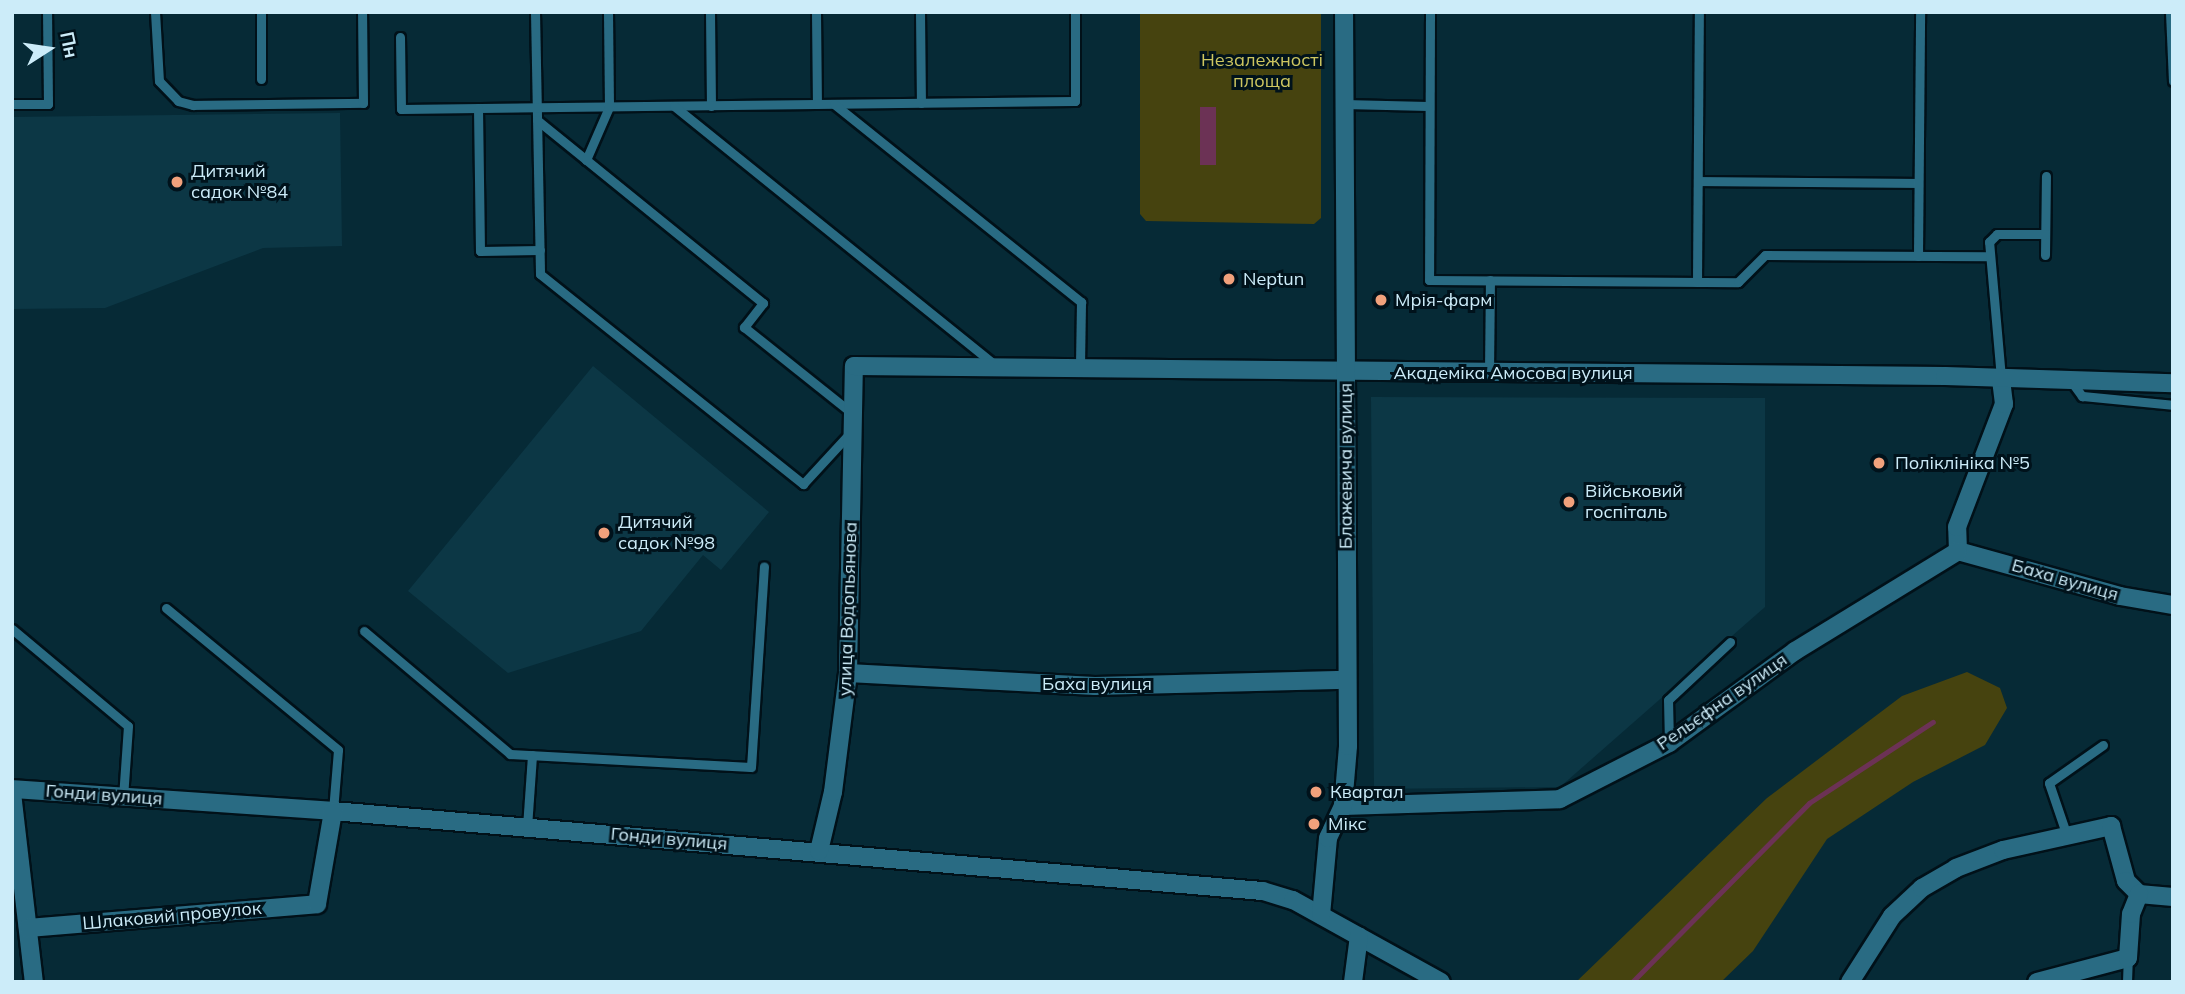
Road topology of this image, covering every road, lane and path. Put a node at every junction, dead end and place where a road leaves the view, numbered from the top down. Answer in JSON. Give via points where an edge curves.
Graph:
{"nodes":[{"id":1,"x":47,"y":12,"type":"edge"},
{"id":2,"x":155,"y":12,"type":"edge"},
{"id":3,"x":261,"y":12,"type":"edge"},
{"id":4,"x":362,"y":12,"type":"edge"},
{"id":5,"x":535,"y":12,"type":"edge"},
{"id":6,"x":608,"y":12,"type":"edge"},
{"id":7,"x":710,"y":12,"type":"edge"},
{"id":8,"x":816,"y":12,"type":"edge"},
{"id":9,"x":920,"y":12,"type":"edge"},
{"id":10,"x":1075,"y":12,"type":"edge"},
{"id":11,"x":1344,"y":12,"type":"edge"},
{"id":12,"x":1430,"y":12,"type":"edge"},
{"id":13,"x":1699,"y":12,"type":"edge"},
{"id":14,"x":1920,"y":12,"type":"edge"},
{"id":15,"x":2170,"y":12,"type":"edge"},
{"id":16,"x":400,"y":37,"type":"dead end"},
{"id":17,"x":261,"y":79,"type":"dead end"},
{"id":18,"x":2173,"y":81,"type":"edge"},
{"id":19,"x":921,"y":103,"type":"junction"},
{"id":20,"x":12,"y":104,"type":"edge"},
{"id":21,"x":817,"y":104,"type":"junction"},
{"id":22,"x":834,"y":104,"type":"junction"},
{"id":23,"x":1344,"y":104,"type":"junction"},
{"id":24,"x":674,"y":106,"type":"junction"},
{"id":25,"x":711,"y":106,"type":"junction"},
{"id":26,"x":1428,"y":106,"type":"junction"},
{"id":27,"x":609,"y":107,"type":"junction"},
{"id":28,"x":478,"y":108,"type":"junction"},
{"id":29,"x":537,"y":108,"type":"junction"},
{"id":30,"x":537,"y":120,"type":"junction"},
{"id":31,"x":586,"y":160,"type":"junction"},
{"id":32,"x":2046,"y":176,"type":"dead end"},
{"id":33,"x":1698,"y":181,"type":"junction"},
{"id":34,"x":1919,"y":183,"type":"junction"},
{"id":35,"x":2045,"y":234,"type":"junction"},
{"id":36,"x":540,"y":250,"type":"junction"},
{"id":37,"x":2045,"y":255,"type":"dead end"},
{"id":38,"x":1918,"y":256,"type":"junction"},
{"id":39,"x":1989,"y":257,"type":"junction"},
{"id":40,"x":1490,"y":280,"type":"junction"},
{"id":41,"x":1697,"y":282,"type":"junction"},
{"id":42,"x":854,"y":366,"type":"joint"},
{"id":43,"x":998,"y":368,"type":"junction"},
{"id":44,"x":1080,"y":369,"type":"junction"},
{"id":45,"x":1345,"y":372,"type":"junction"},
{"id":46,"x":1489,"y":373,"type":"junction"},
{"id":47,"x":2001,"y":377,"type":"junction"},
{"id":48,"x":2069,"y":379,"type":"junction"},
{"id":49,"x":2173,"y":383,"type":"edge"},
{"id":50,"x":2173,"y":405,"type":"edge"},
{"id":51,"x":853,"y":422,"type":"junction"},
{"id":52,"x":1958,"y":551,"type":"junction"},
{"id":53,"x":764,"y":566,"type":"dead end"},
{"id":54,"x":2173,"y":605,"type":"edge"},
{"id":55,"x":166,"y":608,"type":"dead end"},
{"id":56,"x":12,"y":629,"type":"edge"},
{"id":57,"x":363,"y":631,"type":"dead end"},
{"id":58,"x":1730,"y":642,"type":"dead end"},
{"id":59,"x":848,"y":673,"type":"junction"},
{"id":60,"x":1347,"y":680,"type":"junction"},
{"id":61,"x":1669,"y":743,"type":"junction"},
{"id":62,"x":2104,"y":745,"type":"dead end"},
{"id":63,"x":532,"y":755,"type":"junction"},
{"id":64,"x":12,"y":791,"type":"edge"},
{"id":65,"x":123,"y":797,"type":"junction"},
{"id":66,"x":1343,"y":806,"type":"junction"},
{"id":67,"x":333,"y":811,"type":"junction"},
{"id":68,"x":527,"y":827,"type":"junction"},
{"id":69,"x":2067,"y":836,"type":"junction"},
{"id":70,"x":819,"y":851,"type":"junction"},
{"id":71,"x":2139,"y":894,"type":"junction"},
{"id":72,"x":2173,"y":897,"type":"edge"},
{"id":73,"x":1321,"y":915,"type":"junction"},
{"id":74,"x":27,"y":928,"type":"junction"},
{"id":75,"x":1359,"y":936,"type":"junction"},
{"id":76,"x":2129,"y":958,"type":"junction"},
{"id":77,"x":34,"y":982,"type":"edge"},
{"id":78,"x":1353,"y":982,"type":"edge"},
{"id":79,"x":1441,"y":982,"type":"edge"},
{"id":80,"x":1850,"y":982,"type":"edge"},
{"id":81,"x":2037,"y":982,"type":"edge"},
{"id":82,"x":2127,"y":982,"type":"edge"}],
"edges":[{"from":1,"to":20,"type":"lane","via":[[48,104]]},
{"from":2,"to":4,"type":"lane","via":[[159,81],[178,101],[192,105],[363,103]]},
{"from":3,"to":17,"type":"lane"},
{"from":5,"to":29,"type":"lane"},
{"from":6,"to":27,"type":"lane"},
{"from":7,"to":25,"type":"lane"},
{"from":8,"to":21,"type":"lane"},
{"from":9,"to":19,"type":"lane"},
{"from":10,"to":19,"type":"lane","via":[[1075,101]]},
{"from":11,"to":23,"type":"street","name":"Блажевича вулиця"},
{"from":12,"to":26,"type":"lane"},
{"from":13,"to":33,"type":"lane"},
{"from":14,"to":34,"type":"lane"},
{"from":15,"to":18,"type":"lane"},
{"from":16,"to":28,"type":"lane","via":[[401,109]]},
{"from":19,"to":22,"type":"lane"},
{"from":21,"to":22,"type":"lane"},
{"from":21,"to":25,"type":"lane"},
{"from":22,"to":44,"type":"lane","via":[[1081,302]]},
{"from":23,"to":26,"type":"lane"},
{"from":23,"to":45,"type":"street","name":"Блажевича вулиця"},
{"from":24,"to":25,"type":"lane"},
{"from":24,"to":27,"type":"lane"},
{"from":24,"to":43,"type":"lane"},
{"from":26,"to":40,"type":"lane","via":[[1429,280]]},
{"from":27,"to":29,"type":"lane"},
{"from":27,"to":31,"type":"lane"},
{"from":28,"to":29,"type":"lane"},
{"from":28,"to":36,"type":"lane","via":[[481,251]]},
{"from":29,"to":30,"type":"lane"},
{"from":30,"to":31,"type":"lane"},
{"from":30,"to":36,"type":"lane"},
{"from":31,"to":51,"type":"lane","via":[[763,303],[744,327]]},
{"from":32,"to":35,"type":"lane"},
{"from":33,"to":34,"type":"lane"},
{"from":33,"to":41,"type":"lane"},
{"from":34,"to":38,"type":"lane"},
{"from":35,"to":37,"type":"lane"},
{"from":35,"to":39,"type":"lane","via":[[1997,234],[1989,242]]},
{"from":36,"to":51,"type":"lane","via":[[540,274],[803,484]]},
{"from":38,"to":39,"type":"lane"},
{"from":38,"to":41,"type":"lane","via":[[1765,255],[1738,282]]},
{"from":39,"to":47,"type":"lane"},
{"from":40,"to":41,"type":"lane"},
{"from":40,"to":46,"type":"lane"},
{"from":42,"to":43,"type":"street","name":"Академіка Амосова вулиця"},
{"from":42,"to":51,"type":"street","name":"улица Водопьянова"},
{"from":43,"to":44,"type":"street","name":"Академіка Амосова вулиця"},
{"from":44,"to":45,"type":"street","name":"Академіка Амосова вулиця"},
{"from":45,"to":46,"type":"street","name":"Академіка Амосова вулиця"},
{"from":45,"to":60,"type":"street","name":"Блажевича вулиця"},
{"from":46,"to":47,"type":"street","name":"Академіка Амосова вулиця"},
{"from":47,"to":48,"type":"street","name":"Академіка Амосова вулиця"},
{"from":47,"to":52,"type":"street","via":[[2004,404],[1957,527]]},
{"from":48,"to":49,"type":"street","name":"Академіка Амосова вулиця"},
{"from":48,"to":50,"type":"lane","via":[[2082,396]]},
{"from":51,"to":59,"type":"street","name":"улица Водопьянова"},
{"from":52,"to":54,"type":"street","name":"Баха вулиця","via":[[2120,596]]},
{"from":52,"to":61,"type":"street","name":"Рельєфна вулиця","via":[[1795,651]]},
{"from":53,"to":63,"type":"lane","via":[[751,766]]},
{"from":55,"to":67,"type":"lane","via":[[338,750]]},
{"from":56,"to":65,"type":"lane","via":[[128,726]]},
{"from":57,"to":63,"type":"lane","via":[[510,754]]},
{"from":58,"to":61,"type":"lane","via":[[1668,700]]},
{"from":59,"to":60,"type":"street","name":"Баха вулиця","via":[[1095,686]]},
{"from":59,"to":70,"type":"street","name":"улица Водопьянова","via":[[833,792]]},
{"from":60,"to":66,"type":"street","name":"Блажевича вулиця"},
{"from":61,"to":66,"type":"street","name":"Рельєфна вулиця","via":[[1560,799]]},
{"from":62,"to":69,"type":"lane","via":[[2049,783]]},
{"from":63,"to":68,"type":"lane"},
{"from":64,"to":65,"type":"street","name":"Гонди вулиця"},
{"from":64,"to":74,"type":"street"},
{"from":65,"to":67,"type":"street","name":"Гонди вулиця"},
{"from":66,"to":73,"type":"street","name":"Блажевича вулиця","via":[[1328,838]]},
{"from":67,"to":68,"type":"street","name":"Гонди вулиця"},
{"from":67,"to":74,"type":"street","name":"Шлаковий провулок","via":[[317,904]]},
{"from":68,"to":70,"type":"street","name":"Гонди вулиця"},
{"from":69,"to":71,"type":"street","via":[[2111,826],[2126,881]]},
{"from":69,"to":80,"type":"street","via":[[2003,850],[1956,868],[1922,888],[1892,916]]},
{"from":70,"to":73,"type":"street","name":"Гонди вулиця","via":[[1263,891]]},
{"from":71,"to":72,"type":"street"},
{"from":71,"to":76,"type":"street","via":[[2131,914]]},
{"from":73,"to":75,"type":"street"},
{"from":74,"to":77,"type":"street"},
{"from":75,"to":78,"type":"street"},
{"from":75,"to":79,"type":"street"},
{"from":76,"to":81,"type":"street"},
{"from":76,"to":82,"type":"lane"}]}
